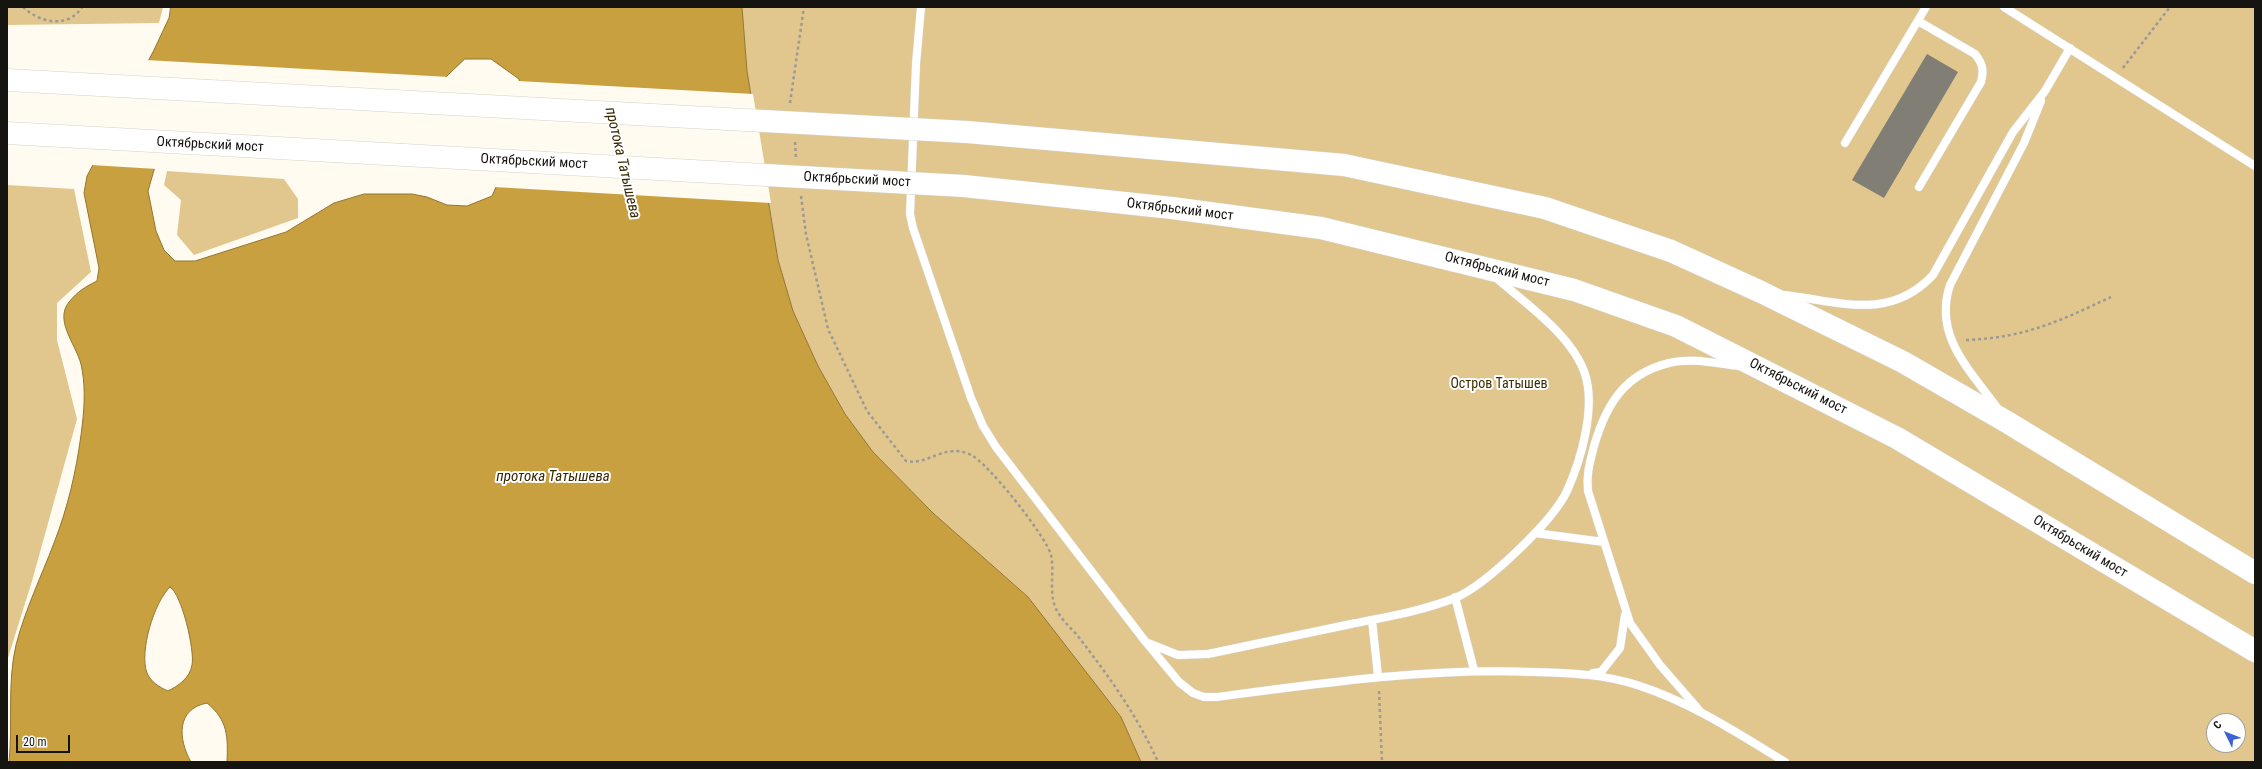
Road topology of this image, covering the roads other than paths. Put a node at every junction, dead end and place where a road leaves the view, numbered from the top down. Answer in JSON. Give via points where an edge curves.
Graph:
{"nodes":[{"id":1,"x":921,"y":7,"type":"edge"},
{"id":2,"x":1926,"y":7,"type":"edge"},
{"id":3,"x":2004,"y":7,"type":"edge"},
{"id":4,"x":1918,"y":20,"type":"junction"},
{"id":5,"x":2070,"y":48,"type":"junction"},
{"id":6,"x":7,"y":80,"type":"edge"},
{"id":7,"x":2045,"y":91,"type":"junction"},
{"id":8,"x":7,"y":133,"type":"edge"},
{"id":9,"x":1845,"y":143,"type":"dead end"},
{"id":10,"x":2255,"y":166,"type":"edge"},
{"id":11,"x":1919,"y":187,"type":"dead end"},
{"id":12,"x":1483,"y":266,"type":"junction"},
{"id":13,"x":1761,"y":292,"type":"junction"},
{"id":14,"x":1762,"y":368,"type":"junction"},
{"id":15,"x":2007,"y":422,"type":"junction"},
{"id":16,"x":1535,"y":533,"type":"junction"},
{"id":17,"x":1604,"y":542,"type":"junction"},
{"id":18,"x":2255,"y":574,"type":"edge"},
{"id":19,"x":1455,"y":597,"type":"junction"},
{"id":20,"x":1625,"y":613,"type":"junction"},
{"id":21,"x":1372,"y":620,"type":"junction"},
{"id":22,"x":1145,"y":641,"type":"junction"},
{"id":23,"x":2255,"y":651,"type":"edge"},
{"id":24,"x":1474,"y":670,"type":"junction"},
{"id":25,"x":1586,"y":674,"type":"junction"},
{"id":26,"x":1378,"y":676,"type":"junction"},
{"id":27,"x":1702,"y":713,"type":"junction"},
{"id":28,"x":1785,"y":762,"type":"edge"}],
"edges":[{"from":1,"to":22,"type":"lane","via":[[910,214],[971,398],[983,426],[996,447]]},
{"from":2,"to":4,"type":"lane"},
{"from":3,"to":5,"type":"lane"},
{"from":4,"to":9,"type":"lane"},
{"from":4,"to":11,"type":"lane","via":[[1975,54],[1981,62],[1983,71],[1981,82]]},
{"from":5,"to":7,"type":"lane"},
{"from":5,"to":10,"type":"lane"},
{"from":6,"to":13,"type":"main road","bridge":true,"via":[[967,132],[1344,165],[1545,208],[1671,251]]},
{"from":7,"to":13,"type":"lane","via":[[2014,132],[1933,275],[1916,291],[1897,301],[1871,306]]},
{"from":7,"to":15,"type":"lane","via":[[2024,143],[1950,285],[1945,305],[1945,322],[1952,341]]},
{"from":8,"to":12,"type":"main road","name":"Октябрьский мост","bridge":true,"via":[[964,186],[1172,208],[1321,228]]},
{"from":12,"to":14,"type":"main road","name":"Октябрьский мост","via":[[1574,290],[1676,326]]},
{"from":12,"to":16,"type":"lane","via":[[1567,342],[1585,374],[1587,427],[1576,466],[1566,492]]},
{"from":13,"to":15,"type":"main road","via":[[1903,362]]},
{"from":14,"to":17,"type":"lane","via":[[1670,362],[1638,378],[1614,398],[1601,422],[1587,478],[1588,491]]},
{"from":14,"to":23,"type":"main road","name":"Октябрьский мост","via":[[1897,438]]},
{"from":15,"to":18,"type":"main road"},
{"from":16,"to":17,"type":"lane"},
{"from":16,"to":19,"type":"lane","via":[[1499,567]]},
{"from":17,"to":20,"type":"lane"},
{"from":19,"to":21,"type":"lane"},
{"from":19,"to":24,"type":"lane"},
{"from":20,"to":25,"type":"lane","via":[[1620,648],[1601,672]]},
{"from":20,"to":27,"type":"lane","via":[[1660,665]]},
{"from":21,"to":22,"type":"lane","via":[[1208,654],[1187,656],[1168,653]]},
{"from":21,"to":26,"type":"lane"},
{"from":22,"to":26,"type":"lane","via":[[1183,687],[1204,697]]},
{"from":24,"to":25,"type":"lane"},
{"from":24,"to":26,"type":"lane"},
{"from":25,"to":27,"type":"lane","via":[[1641,686]]},
{"from":27,"to":28,"type":"lane"}]}
